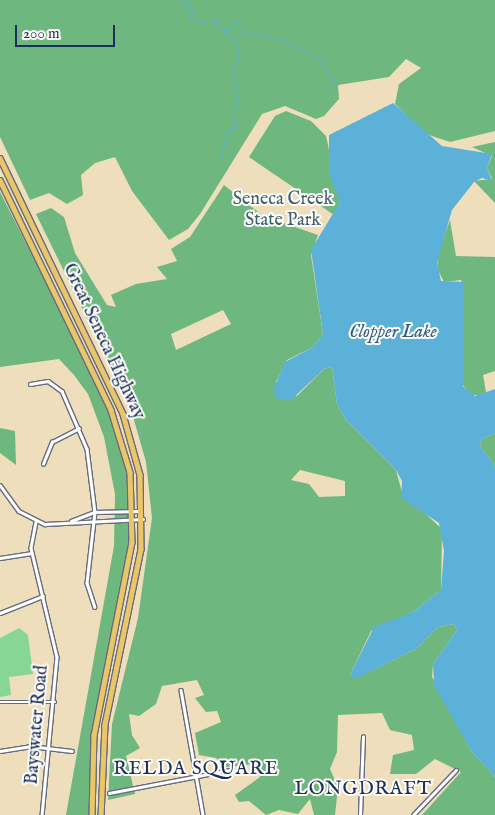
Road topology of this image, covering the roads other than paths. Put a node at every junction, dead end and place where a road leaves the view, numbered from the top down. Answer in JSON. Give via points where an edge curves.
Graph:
{"nodes":[{"id":1,"x":0,"y":158,"type":"edge"},
{"id":2,"x":0,"y":180,"type":"edge"},
{"id":3,"x":30,"y":384,"type":"dead end"},
{"id":4,"x":79,"y":428,"type":"junction"},
{"id":5,"x":43,"y":464,"type":"dead end"},
{"id":6,"x":0,"y":484,"type":"edge"},
{"id":7,"x":143,"y":510,"type":"junction"},
{"id":8,"x":133,"y":511,"type":"junction"},
{"id":9,"x":95,"y":512,"type":"junction"},
{"id":10,"x":133,"y":519,"type":"junction"},
{"id":11,"x":143,"y":519,"type":"junction"},
{"id":12,"x":95,"y":520,"type":"junction"},
{"id":13,"x":36,"y":522,"type":"junction"},
{"id":14,"x":68,"y":522,"type":"junction"},
{"id":15,"x":32,"y":553,"type":"junction"},
{"id":16,"x":0,"y":558,"type":"edge"},
{"id":17,"x":43,"y":596,"type":"junction"},
{"id":18,"x":95,"y":607,"type":"dead end"},
{"id":19,"x":0,"y":613,"type":"edge"},
{"id":20,"x":181,"y":690,"type":"dead end"},
{"id":21,"x":0,"y":702,"type":"edge"},
{"id":22,"x":55,"y":702,"type":"junction"},
{"id":23,"x":363,"y":737,"type":"dead end"},
{"id":24,"x":49,"y":749,"type":"junction"},
{"id":25,"x":0,"y":751,"type":"edge"},
{"id":26,"x":72,"y":751,"type":"dead end"},
{"id":27,"x":230,"y":770,"type":"dead end"},
{"id":28,"x":456,"y":770,"type":"dead end"},
{"id":29,"x":196,"y":776,"type":"junction"},
{"id":30,"x":109,"y":793,"type":"dead end"},
{"id":31,"x":42,"y":815,"type":"edge"},
{"id":32,"x":92,"y":815,"type":"edge"},
{"id":33,"x":101,"y":815,"type":"edge"},
{"id":34,"x":203,"y":815,"type":"edge"},
{"id":35,"x":360,"y":815,"type":"edge"},
{"id":36,"x":413,"y":815,"type":"edge"}],
"edges":[{"from":1,"to":7,"type":"main road","name":"Great Seneca Highway","via":[[123,414],[136,457]]},
{"from":2,"to":8,"type":"main road","name":"Great Seneca Highway","via":[[117,423],[130,472]]},
{"from":3,"to":4,"type":"street","via":[[42,381],[57,386]]},
{"from":4,"to":5,"type":"street","via":[[52,442]]},
{"from":4,"to":9,"type":"street","via":[[92,473]]},
{"from":6,"to":13,"type":"street","via":[[19,511]]},
{"from":7,"to":8,"type":"street"},
{"from":7,"to":11,"type":"main road","name":"Great Seneca Highway"},
{"from":8,"to":9,"type":"street"},
{"from":8,"to":10,"type":"main road","name":"Great Seneca Highway"},
{"from":9,"to":12,"type":"street"},
{"from":9,"to":14,"type":"street"},
{"from":10,"to":11,"type":"street"},
{"from":10,"to":12,"type":"street"},
{"from":10,"to":32,"type":"main road","name":"Great Seneca Highway","via":[[128,567],[94,736]]},
{"from":11,"to":33,"type":"main road","name":"Great Seneca Highway","via":[[135,582],[102,744]]},
{"from":12,"to":14,"type":"street"},
{"from":12,"to":18,"type":"street","via":[[87,583]]},
{"from":13,"to":14,"type":"street"},
{"from":13,"to":15,"type":"street","name":"Bayswater Road"},
{"from":15,"to":16,"type":"street"},
{"from":15,"to":17,"type":"street","name":"Bayswater Road"},
{"from":17,"to":19,"type":"street"},
{"from":17,"to":22,"type":"street","name":"Bayswater Road","via":[[57,657]]},
{"from":20,"to":29,"type":"street"},
{"from":21,"to":22,"type":"street"},
{"from":22,"to":24,"type":"street","name":"Bayswater Road"},
{"from":23,"to":35,"type":"street"},
{"from":24,"to":25,"type":"street","via":[[18,746]]},
{"from":24,"to":26,"type":"street"},
{"from":24,"to":31,"type":"street","name":"Bayswater Road"},
{"from":27,"to":29,"type":"street"},
{"from":28,"to":36,"type":"street"},
{"from":29,"to":30,"type":"street"},
{"from":29,"to":34,"type":"street"}]}
